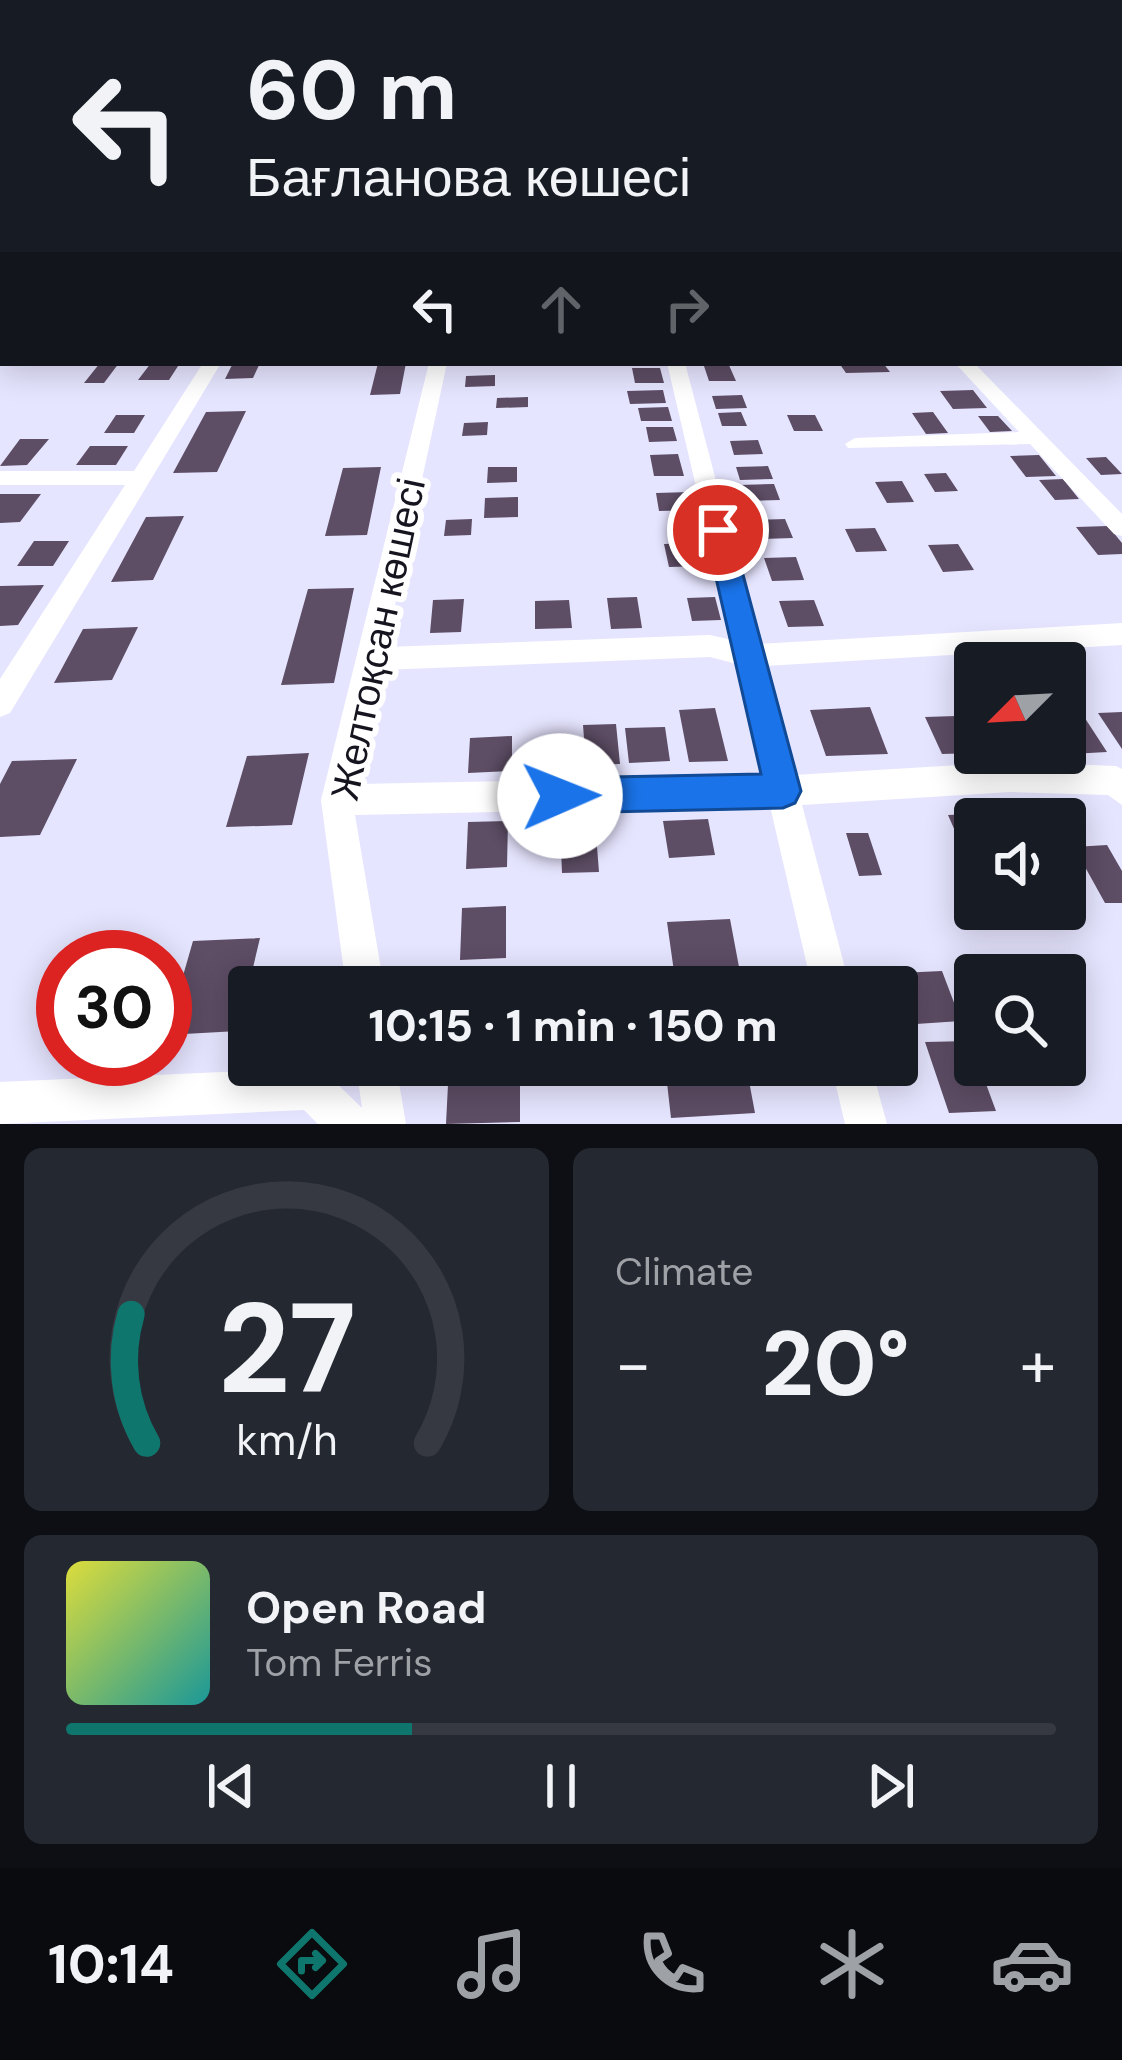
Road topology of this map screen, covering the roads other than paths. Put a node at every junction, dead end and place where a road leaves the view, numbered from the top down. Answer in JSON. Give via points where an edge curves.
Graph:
{"nodes":[{"id":1,"x":210,"y":366,"type":"edge"},
{"id":2,"x":437,"y":366,"type":"edge"},
{"id":3,"x":677,"y":366,"type":"edge"},
{"id":4,"x":967,"y":366,"type":"edge"},
{"id":5,"x":1036,"y":438,"type":"junction"},
{"id":6,"x":855,"y":444,"type":"dead end"},
{"id":7,"x":0,"y":478,"type":"edge"},
{"id":8,"x":140,"y":478,"type":"junction"},
{"id":9,"x":1122,"y":528,"type":"edge"},
{"id":10,"x":1122,"y":634,"type":"edge"},
{"id":11,"x":749,"y":656,"type":"junction"},
{"id":12,"x":370,"y":659,"type":"junction"},
{"id":13,"x":0,"y":704,"type":"edge"},
{"id":14,"x":1119,"y":786,"type":"edge"},
{"id":15,"x":783,"y":791,"type":"junction"},
{"id":16,"x":337,"y":800,"type":"junction"},
{"id":17,"x":362,"y":966,"type":"edge"},
{"id":18,"x":827,"y":966,"type":"edge"},
{"id":19,"x":379,"y":1086,"type":"edge"},
{"id":20,"x":856,"y":1086,"type":"edge"},
{"id":21,"x":0,"y":1103,"type":"edge"},
{"id":22,"x":348,"y":1124,"type":"edge"},
{"id":23,"x":385,"y":1124,"type":"edge"},
{"id":24,"x":866,"y":1124,"type":"edge"}],
"edges":[{"from":1,"to":8,"type":"street"},
{"from":2,"to":12,"type":"street","name":"Желтоқсан көшесі"},
{"from":3,"to":11,"type":"street"},
{"from":4,"to":5,"type":"street"},
{"from":5,"to":6,"type":"street"},
{"from":5,"to":9,"type":"street"},
{"from":7,"to":8,"type":"street"},
{"from":8,"to":13,"type":"street"},
{"from":10,"to":11,"type":"street"},
{"from":11,"to":12,"type":"street","via":[[710,646]]},
{"from":11,"to":15,"type":"street"},
{"from":12,"to":16,"type":"street","name":"Желтоқсан көшесі"},
{"from":14,"to":15,"type":"street","via":[[1010,777]]},
{"from":15,"to":16,"type":"street"},
{"from":15,"to":18,"type":"street"},
{"from":16,"to":17,"type":"street","name":"Желтоқсан көшесі"},
{"from":19,"to":23,"type":"street"},
{"from":20,"to":24,"type":"street"},
{"from":21,"to":22,"type":"street","via":[[312,1089]]}]}
